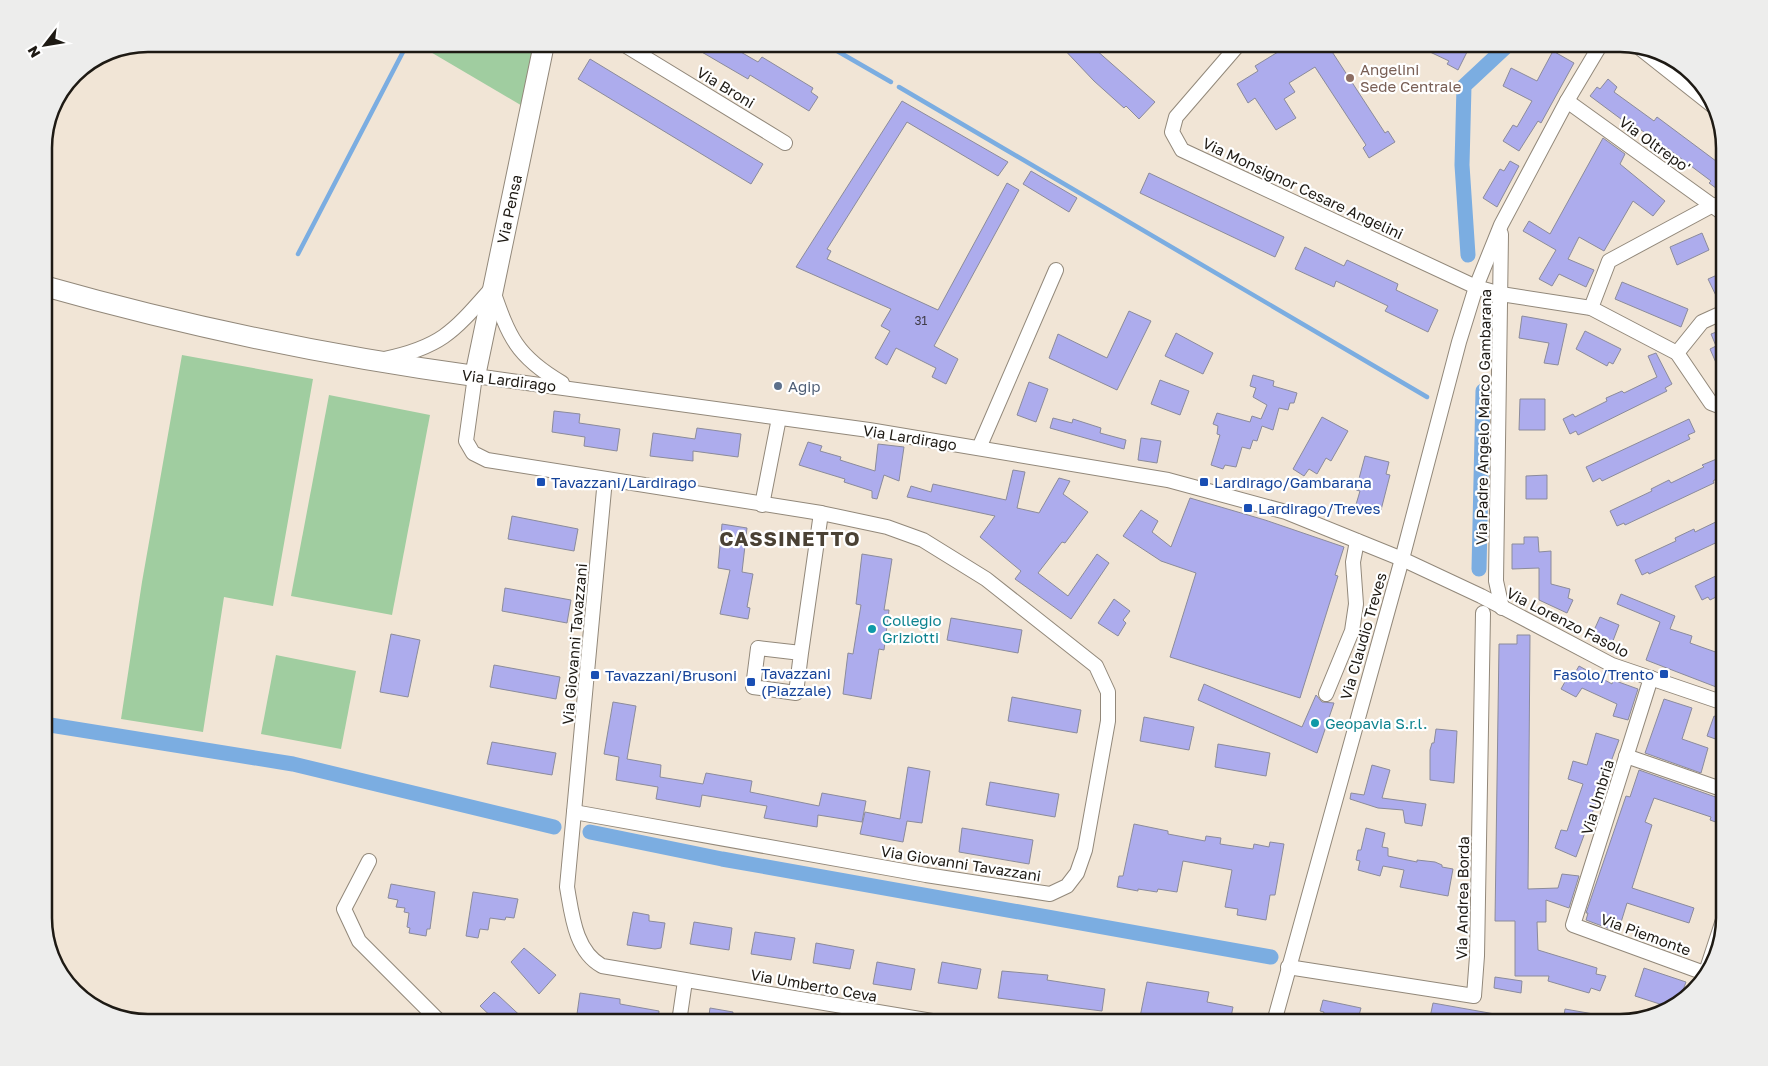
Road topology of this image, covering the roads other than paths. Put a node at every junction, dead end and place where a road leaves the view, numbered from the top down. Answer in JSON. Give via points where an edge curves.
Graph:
{"nodes":[{"id":1,"x":1232,"y":52,"type":"edge"},
{"id":2,"x":1596,"y":52,"type":"edge"},
{"id":3,"x":542,"y":53,"type":"edge"},
{"id":4,"x":637,"y":53,"type":"edge"},
{"id":5,"x":1652,"y":59,"type":"edge"},
{"id":6,"x":1699,"y":95,"type":"edge"},
{"id":7,"x":1567,"y":100,"type":"junction"},
{"id":8,"x":785,"y":143,"type":"dead end"},
{"id":9,"x":1713,"y":205,"type":"joint"},
{"id":10,"x":1502,"y":226,"type":"junction"},
{"id":11,"x":1056,"y":270,"type":"dead end"},
{"id":12,"x":1476,"y":287,"type":"junction"},
{"id":13,"x":53,"y":288,"type":"edge"},
{"id":14,"x":492,"y":288,"type":"junction"},
{"id":15,"x":1501,"y":294,"type":"junction"},
{"id":16,"x":1591,"y":308,"type":"junction"},
{"id":17,"x":1715,"y":316,"type":"edge"},
{"id":18,"x":1677,"y":353,"type":"junction"},
{"id":19,"x":379,"y":360,"type":"junction"},
{"id":20,"x":475,"y":376,"type":"junction"},
{"id":21,"x":569,"y":388,"type":"junction"},
{"id":22,"x":1715,"y":405,"type":"edge"},
{"id":23,"x":779,"y":418,"type":"junction"},
{"id":24,"x":979,"y":448,"type":"junction"},
{"id":25,"x":605,"y":479,"type":"junction"},
{"id":26,"x":762,"y":505,"type":"junction"},
{"id":27,"x":821,"y":513,"type":"junction"},
{"id":28,"x":1357,"y":541,"type":"junction"},
{"id":29,"x":1402,"y":559,"type":"junction"},
{"id":30,"x":1502,"y":608,"type":"junction"},
{"id":31,"x":1483,"y":613,"type":"dead end"},
{"id":32,"x":801,"y":653,"type":"dead end"},
{"id":33,"x":1651,"y":678,"type":"junction"},
{"id":34,"x":1326,"y":694,"type":"dead end"},
{"id":35,"x":1716,"y":700,"type":"edge"},
{"id":36,"x":1626,"y":756,"type":"junction"},
{"id":37,"x":1716,"y":787,"type":"edge"},
{"id":38,"x":574,"y":812,"type":"junction"},
{"id":39,"x":369,"y":861,"type":"dead end"},
{"id":40,"x":1573,"y":925,"type":"joint"},
{"id":41,"x":1288,"y":967,"type":"junction"},
{"id":42,"x":1699,"y":971,"type":"edge"},
{"id":43,"x":685,"y":981,"type":"junction"},
{"id":44,"x":432,"y":1014,"type":"edge"},
{"id":45,"x":680,"y":1014,"type":"edge"},
{"id":46,"x":889,"y":1014,"type":"edge"},
{"id":47,"x":1276,"y":1014,"type":"edge"}],
"edges":[{"from":1,"to":12,"type":"street","name":"Via Monsignor Cesare Angelini","via":[[1176,117],[1172,132],[1182,150]]},
{"from":2,"to":7,"type":"street","name":"Via Padre Angelo Marco Gambarana"},
{"from":3,"to":14,"type":"street","name":"Via Pensa"},
{"from":4,"to":8,"type":"street","name":"Via Broni"},
{"from":5,"to":6,"type":"street"},
{"from":7,"to":9,"type":"street","name":"Via Oltrepo'"},
{"from":7,"to":10,"type":"street","name":"Via Padre Angelo Marco Gambarana"},
{"from":9,"to":16,"type":"street","via":[[1609,261]]},
{"from":10,"to":12,"type":"street","name":"Via Padre Angelo Marco Gambarana"},
{"from":10,"to":15,"type":"street","name":"Via Padre Angelo Marco Gambarana"},
{"from":11,"to":24,"type":"street","name":"Via Lardirago"},
{"from":12,"to":15,"type":"street","name":"Via Monsignor Cesare Angelini"},
{"from":12,"to":29,"type":"street","name":"Via Claudio Treves"},
{"from":13,"to":19,"type":"street","name":"Via Lardirago","via":[[254,338]]},
{"from":14,"to":19,"type":"street","via":[[453,331],[429,347]]},
{"from":14,"to":20,"type":"street","name":"Via Pensa"},
{"from":14,"to":21,"type":"street","via":[[508,332],[522,354]]},
{"from":15,"to":16,"type":"street","name":"Via Monsignor Cesare Angelini"},
{"from":15,"to":30,"type":"street","name":"Via Padre Angelo Marco Gambarana","via":[[1496,581]]},
{"from":16,"to":18,"type":"street","name":"Via Monsignor Cesare Angelini"},
{"from":17,"to":18,"type":"street","via":[[1702,322]]},
{"from":18,"to":22,"type":"street"},
{"from":19,"to":20,"type":"street","name":"Via Lardirago"},
{"from":20,"to":21,"type":"street","name":"Via Lardirago"},
{"from":20,"to":25,"type":"street","name":"Via Giovanni Tavazzani","via":[[466,441],[473,453],[487,460]]},
{"from":21,"to":23,"type":"street","name":"Via Lardirago"},
{"from":23,"to":24,"type":"street","name":"Via Lardirago"},
{"from":23,"to":26,"type":"street"},
{"from":24,"to":28,"type":"street","name":"Via Lardirago","via":[[1168,480],[1286,512]]},
{"from":25,"to":26,"type":"street","name":"Via Giovanni Tavazzani"},
{"from":25,"to":38,"type":"street","name":"Via Giovanni Tavazzani"},
{"from":26,"to":27,"type":"street","name":"Via Giovanni Tavazzani"},
{"from":27,"to":32,"type":"street"},
{"from":27,"to":38,"type":"street","name":"Via Giovanni Tavazzani","via":[[887,527],[923,540],[986,579],[1096,666],[1108,692],[1108,722],[1085,850],[1067,886],[1050,894]]},
{"from":28,"to":29,"type":"street","name":"Via Lardirago"},
{"from":28,"to":34,"type":"street","via":[[1353,562],[1356,604],[1352,630]]},
{"from":29,"to":30,"type":"street","name":"Via Lorenzo Fasolo"},
{"from":29,"to":41,"type":"street","name":"Via Claudio Treves"},
{"from":30,"to":33,"type":"street","name":"Via Lorenzo Fasolo","via":[[1612,665]]},
{"from":31,"to":41,"type":"street","name":"Via Andrea Borda","via":[[1478,956],[1474,996]]},
{"from":33,"to":35,"type":"street","name":"Via Lorenzo Fasolo"},
{"from":33,"to":36,"type":"street","name":"Via Umbria"},
{"from":36,"to":37,"type":"street"},
{"from":36,"to":40,"type":"street","name":"Via Umbria"},
{"from":38,"to":43,"type":"street","name":"Via Giovanni Tavazzani","via":[[567,886],[580,942],[591,960],[602,966]]},
{"from":39,"to":44,"type":"street","via":[[344,909],[359,941]]},
{"from":40,"to":42,"type":"street","name":"Via Piemonte"},
{"from":41,"to":47,"type":"street","name":"Via Claudio Treves"},
{"from":43,"to":45,"type":"street"},
{"from":43,"to":46,"type":"street","name":"Via Umberto Ceva"}]}
